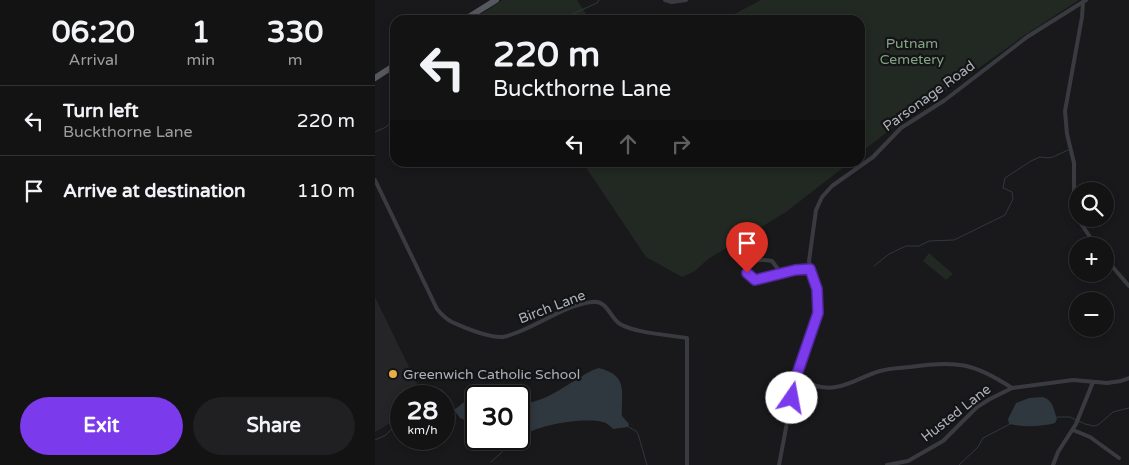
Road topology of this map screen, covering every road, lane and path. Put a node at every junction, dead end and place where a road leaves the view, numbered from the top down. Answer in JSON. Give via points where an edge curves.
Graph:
{"nodes":[{"id":1,"x":496,"y":0,"type":"edge"},
{"id":2,"x":665,"y":0,"type":"edge"},
{"id":3,"x":686,"y":0,"type":"edge"},
{"id":4,"x":1085,"y":1,"type":"edge"},
{"id":5,"x":472,"y":15,"type":"edge"},
{"id":6,"x":390,"y":68,"type":"edge"},
{"id":7,"x":375,"y":78,"type":"edge"},
{"id":8,"x":865,"y":163,"type":"edge"},
{"id":9,"x":859,"y":167,"type":"edge"},
{"id":10,"x":375,"y":180,"type":"edge"},
{"id":11,"x":1074,"y":182,"type":"edge"},
{"id":12,"x":1114,"y":268,"type":"edge"},
{"id":13,"x":810,"y":269,"type":"junction"},
{"id":14,"x":781,"y":273,"type":"junction"},
{"id":15,"x":1129,"y":286,"type":"edge"},
{"id":16,"x":1129,"y":378,"type":"edge"},
{"id":17,"x":795,"y":380,"type":"junction"},
{"id":18,"x":1093,"y":382,"type":"junction"},
{"id":19,"x":1012,"y":388,"type":"junction"},
{"id":20,"x":1073,"y":430,"type":"junction"},
{"id":21,"x":1119,"y":458,"type":"dead end"},
{"id":22,"x":687,"y":465,"type":"edge"},
{"id":23,"x":779,"y":465,"type":"edge"},
{"id":24,"x":887,"y":465,"type":"edge"},
{"id":25,"x":1053,"y":465,"type":"edge"}],
"edges":[{"from":1,"to":5,"type":"main road"},
{"from":2,"to":3,"type":"street"},
{"from":4,"to":8,"type":"street","name":"Parsonage Road","via":[[1027,37],[945,100],[901,128]]},
{"from":4,"to":11,"type":"street","via":[[1065,111]]},
{"from":6,"to":7,"type":"main road"},
{"from":9,"to":13,"type":"street","name":"Parsonage Road","via":[[827,191],[819,202]]},
{"from":10,"to":22,"type":"street","name":"Birch Lane","via":[[437,309],[452,322],[503,337],[563,311],[599,302],[627,328],[687,338]]},
{"from":12,"to":15,"type":"street"},
{"from":13,"to":14,"type":"street"},
{"from":13,"to":17,"type":"street","name":"Parsonage Road","via":[[817,289],[818,313]]},
{"from":14,"to":14,"type":"street","via":[[755,280],[747,269],[755,260],[764,259],[772,261]]},
{"from":16,"to":18,"type":"street","name":"Husted Lane"},
{"from":17,"to":19,"type":"street","via":[[836,388],[880,371],[927,364],[955,364],[990,374]]},
{"from":17,"to":23,"type":"street","name":"Parsonage Road"},
{"from":18,"to":19,"type":"street","name":"Husted Lane","via":[[1073,380]]},
{"from":18,"to":20,"type":"street"},
{"from":19,"to":24,"type":"street","name":"Husted Lane","via":[[977,408],[943,441],[908,462]]},
{"from":20,"to":21,"type":"street","via":[[1097,441]]},
{"from":20,"to":25,"type":"street"}]}
